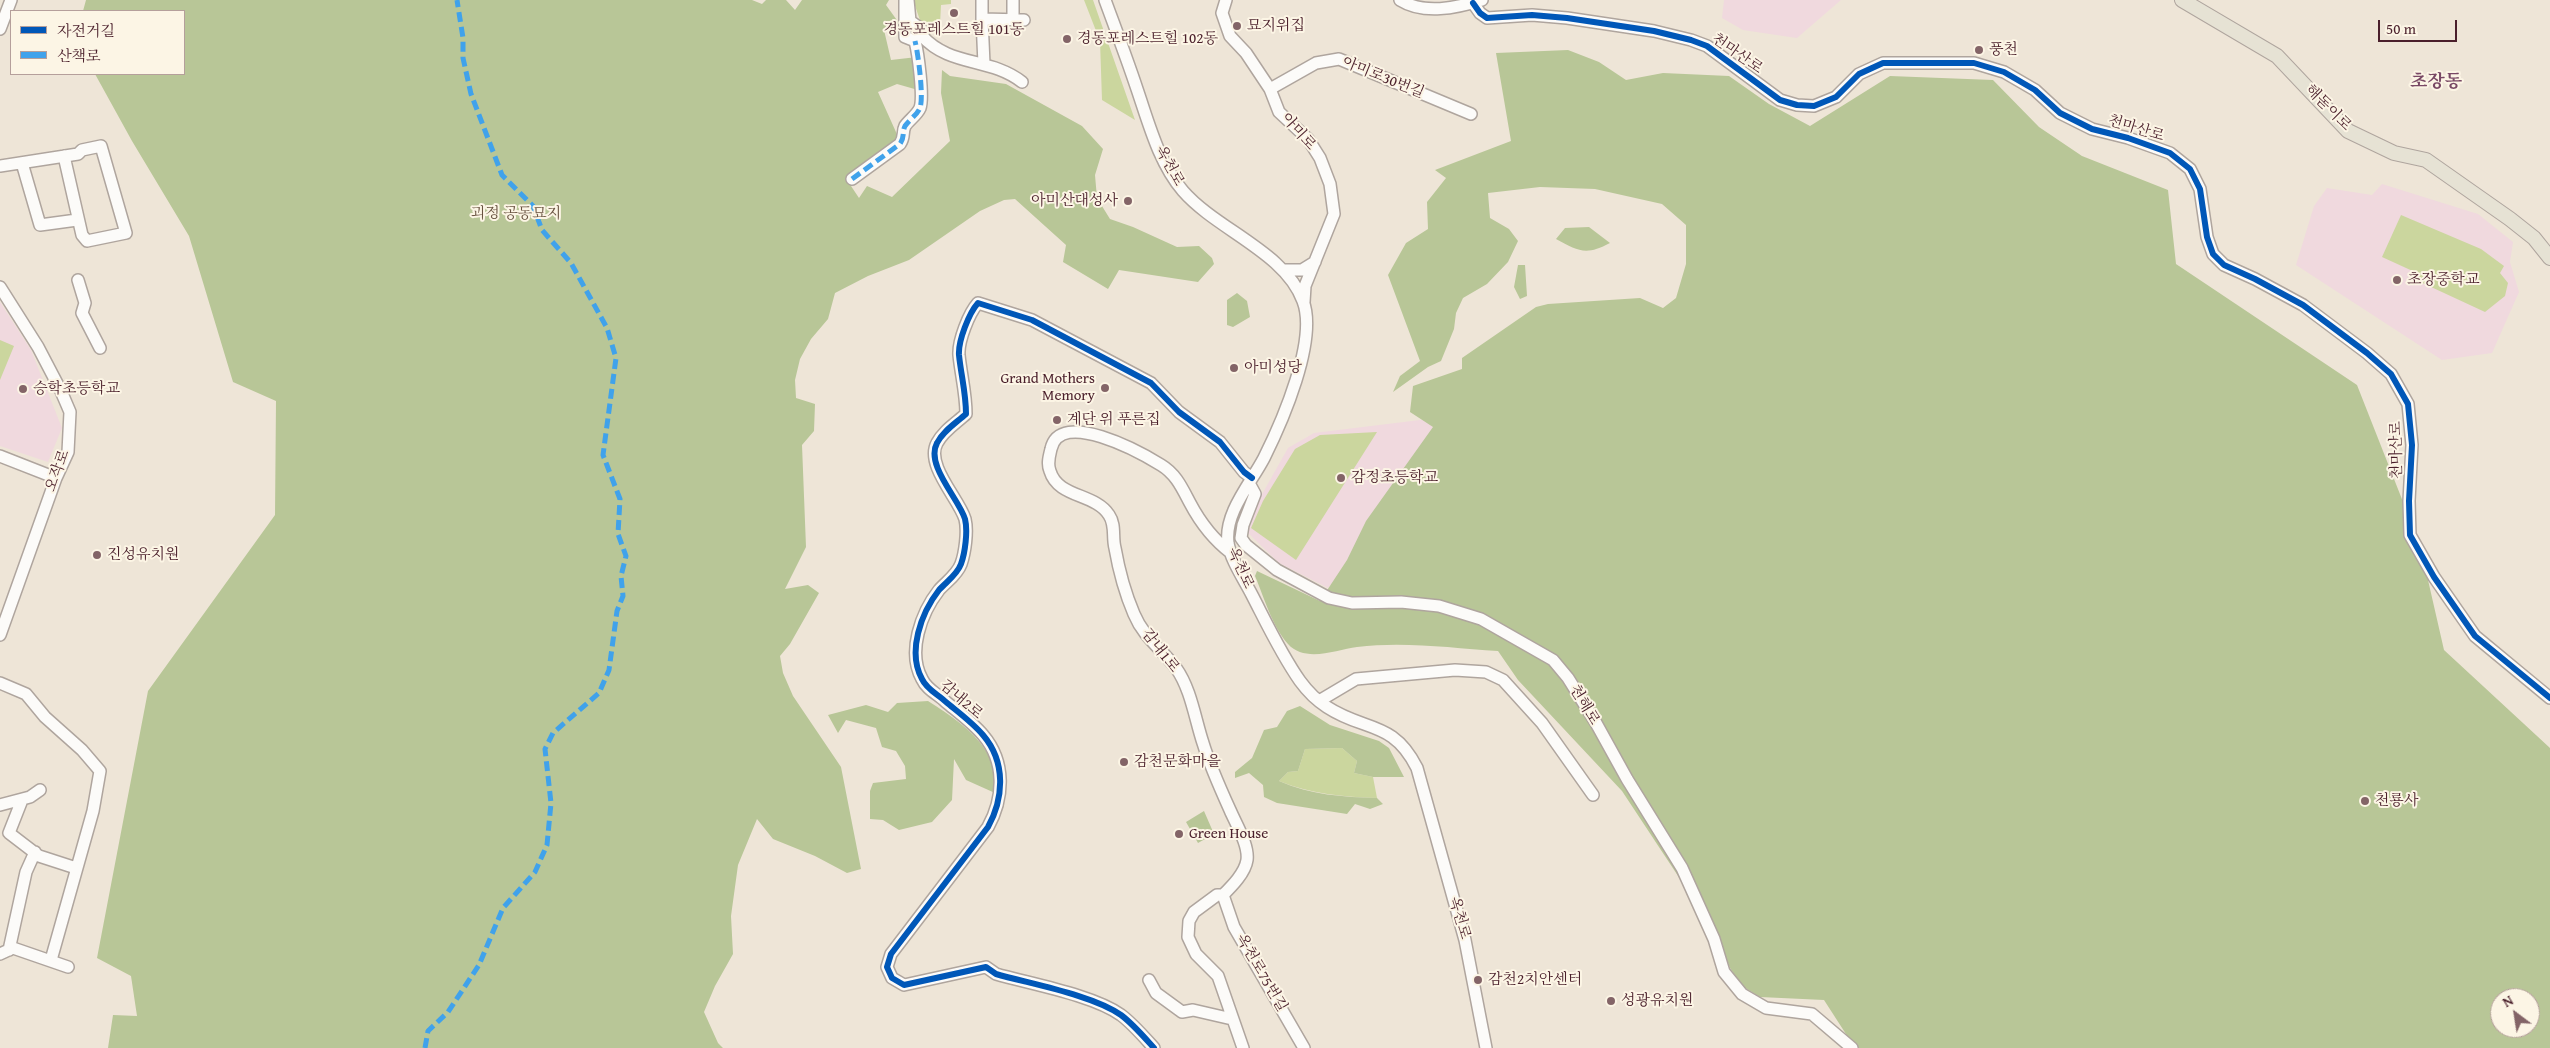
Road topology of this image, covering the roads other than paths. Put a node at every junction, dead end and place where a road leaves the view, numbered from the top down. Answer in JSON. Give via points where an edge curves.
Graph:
{"nodes":[{"id":1,"x":11,"y":0,"type":"edge"},
{"id":2,"x":906,"y":0,"type":"edge"},
{"id":3,"x":982,"y":0,"type":"edge"},
{"id":4,"x":1012,"y":0,"type":"edge"},
{"id":5,"x":1106,"y":0,"type":"edge"},
{"id":6,"x":1226,"y":0,"type":"edge"},
{"id":7,"x":1400,"y":0,"type":"edge"},
{"id":8,"x":2182,"y":0,"type":"edge"},
{"id":9,"x":1477,"y":1,"type":"edge"},
{"id":10,"x":982,"y":19,"type":"junction"},
{"id":11,"x":0,"y":30,"type":"edge"},
{"id":12,"x":919,"y":38,"type":"junction"},
{"id":13,"x":984,"y":64,"type":"junction"},
{"id":14,"x":1022,"y":82,"type":"dead end"},
{"id":15,"x":1270,"y":89,"type":"junction"},
{"id":16,"x":1471,"y":114,"type":"dead end"},
{"id":17,"x":64,"y":156,"type":"junction"},
{"id":18,"x":22,"y":163,"type":"junction"},
{"id":19,"x":0,"y":166,"type":"edge"},
{"id":20,"x":852,"y":179,"type":"dead end"},
{"id":21,"x":77,"y":220,"type":"junction"},
{"id":22,"x":2550,"y":258,"type":"edge"},
{"id":23,"x":1315,"y":262,"type":"junction"},
{"id":24,"x":1283,"y":270,"type":"junction"},
{"id":25,"x":78,"y":280,"type":"dead end"},
{"id":26,"x":0,"y":287,"type":"edge"},
{"id":27,"x":1304,"y":303,"type":"junction"},
{"id":28,"x":100,"y":348,"type":"dead end"},
{"id":29,"x":0,"y":456,"type":"edge"},
{"id":30,"x":56,"y":478,"type":"junction"},
{"id":31,"x":1251,"y":481,"type":"junction"},
{"id":32,"x":1231,"y":553,"type":"junction"},
{"id":33,"x":0,"y":635,"type":"edge"},
{"id":34,"x":0,"y":683,"type":"edge"},
{"id":35,"x":2550,"y":698,"type":"edge"},
{"id":36,"x":1318,"y":701,"type":"junction"},
{"id":37,"x":40,"y":790,"type":"dead end"},
{"id":38,"x":1593,"y":795,"type":"dead end"},
{"id":39,"x":22,"y":800,"type":"junction"},
{"id":40,"x":0,"y":805,"type":"edge"},
{"id":41,"x":35,"y":852,"type":"junction"},
{"id":42,"x":76,"y":868,"type":"junction"},
{"id":43,"x":1223,"y":894,"type":"junction"},
{"id":44,"x":5,"y":952,"type":"edge"},
{"id":45,"x":51,"y":960,"type":"junction"},
{"id":46,"x":68,"y":967,"type":"dead end"},
{"id":47,"x":1149,"y":980,"type":"dead end"},
{"id":48,"x":1232,"y":1019,"type":"junction"},
{"id":49,"x":1154,"y":1048,"type":"edge"},
{"id":50,"x":1243,"y":1048,"type":"edge"},
{"id":51,"x":1304,"y":1048,"type":"edge"},
{"id":52,"x":1486,"y":1048,"type":"edge"},
{"id":53,"x":1852,"y":1048,"type":"edge"}],
"edges":[{"from":1,"to":11,"type":"street"},
{"from":2,"to":12,"type":"street","via":[[905,37]]},
{"from":3,"to":10,"type":"street"},
{"from":4,"to":10,"type":"street","via":[[1018,19]]},
{"from":5,"to":24,"type":"street","name":"옥천로","via":[[1149,126],[1174,179],[1198,206]]},
{"from":6,"to":15,"type":"street","name":"아미로","via":[[1222,13],[1230,36]]},
{"from":7,"to":9,"type":"street","via":[[1418,8],[1435,9]]},
{"from":8,"to":22,"type":"main road","name":"해돋이로","via":[[2277,56],[2348,131],[2394,153],[2426,160],[2510,219],[2534,238]]},
{"from":9,"to":35,"type":"street","name":"천마산로","via":[[1480,13],[1487,18],[1532,15],[1560,18],[1646,29],[1691,40],[1707,46],[1780,100],[1797,105],[1814,106],[1836,97],[1859,74],[1883,63],[1974,63],[2012,77],[2035,90],[2060,113],[2092,130],[2128,138],[2170,153],[2190,169],[2200,189],[2207,237],[2214,254],[2224,266],[2303,305],[2367,352],[2391,374],[2408,404],[2412,445],[2410,535],[2434,577],[2475,636]]},
{"from":10,"to":13,"type":"street"},
{"from":12,"to":13,"type":"street","via":[[941,52]]},
{"from":12,"to":20,"type":"street","via":[[920,108],[905,126],[900,144]]},
{"from":13,"to":14,"type":"street","via":[[1009,72]]},
{"from":15,"to":16,"type":"street","name":"아미로30번길","via":[[1316,63],[1339,59]]},
{"from":15,"to":23,"type":"street","name":"아미로","via":[[1280,112],[1308,139],[1330,184],[1334,214]]},
{"from":17,"to":18,"type":"street"},
{"from":17,"to":21,"type":"street"},
{"from":17,"to":21,"type":"street","via":[[101,146],[126,233],[87,241]]},
{"from":18,"to":19,"type":"street"},
{"from":18,"to":21,"type":"street","via":[[40,224]]},
{"from":23,"to":24,"type":"street","via":[[1302,270]]},
{"from":23,"to":27,"type":"street","name":"아미로","via":[[1305,286]]},
{"from":24,"to":27,"type":"street","name":"옥천로","via":[[1294,282]]},
{"from":25,"to":28,"type":"street","via":[[85,303],[82,313]]},
{"from":26,"to":30,"type":"street","name":"오작로","via":[[38,347],[70,412],[68,452]]},
{"from":27,"to":31,"type":"street","name":"옥천로","via":[[1306,340],[1294,386]]},
{"from":29,"to":30,"type":"street"},
{"from":30,"to":33,"type":"street","name":"오작로"},
{"from":31,"to":32,"type":"street","name":"옥천로","via":[[1230,522],[1228,543]]},
{"from":31,"to":49,"type":"street","name":"감내2로","via":[[1220,442],[1179,412],[1152,383],[1032,320],[978,303],[970,312],[958,353],[966,414],[941,436],[934,455],[950,495],[965,520],[961,563],[931,602],[915,646],[915,656],[920,677],[927,687],[983,736],[1000,766],[999,799],[988,827],[891,954],[887,967],[892,978],[904,985],[986,967],[996,974],[1083,999],[1115,1012]]},
{"from":31,"to":53,"type":"street","name":"천해로","via":[[1255,494],[1241,538],[1277,570],[1328,598],[1352,603],[1401,602],[1439,606],[1481,619],[1552,660],[1568,678],[1682,868],[1714,939],[1724,972],[1742,994],[1766,1008],[1812,1014]]},
{"from":32,"to":36,"type":"street","name":"옥천로","via":[[1283,654],[1299,680]]},
{"from":32,"to":43,"type":"street","name":"감내1로","via":[[1204,526],[1172,472],[1160,464],[1121,445],[1072,430],[1062,433],[1052,445],[1048,463],[1053,480],[1107,512],[1113,524],[1120,575],[1137,621],[1186,685],[1204,745],[1247,855],[1241,873]]},
{"from":34,"to":42,"type":"street","via":[[26,694],[100,771],[93,810]]},
{"from":36,"to":38,"type":"street","via":[[1356,679],[1454,670],[1486,672],[1503,680],[1542,723]]},
{"from":36,"to":52,"type":"street","name":"옥천로","via":[[1337,713],[1396,738],[1405,746],[1417,768],[1465,940]]},
{"from":37,"to":39,"type":"street"},
{"from":39,"to":40,"type":"street"},
{"from":39,"to":41,"type":"street","via":[[9,833]]},
{"from":41,"to":42,"type":"street"},
{"from":41,"to":44,"type":"street","via":[[26,872]]},
{"from":42,"to":45,"type":"street"},
{"from":43,"to":48,"type":"street","name":"감내1로","via":[[1194,912],[1187,931],[1196,954],[1218,976]]},
{"from":43,"to":51,"type":"street","name":"옥천로75번길","via":[[1234,927]]},
{"from":44,"to":45,"type":"street","via":[[13,948]]},
{"from":45,"to":46,"type":"street"},
{"from":47,"to":48,"type":"street","via":[[1156,994],[1182,1012],[1193,1010]]},
{"from":48,"to":50,"type":"street","name":"감내1로"}]}
